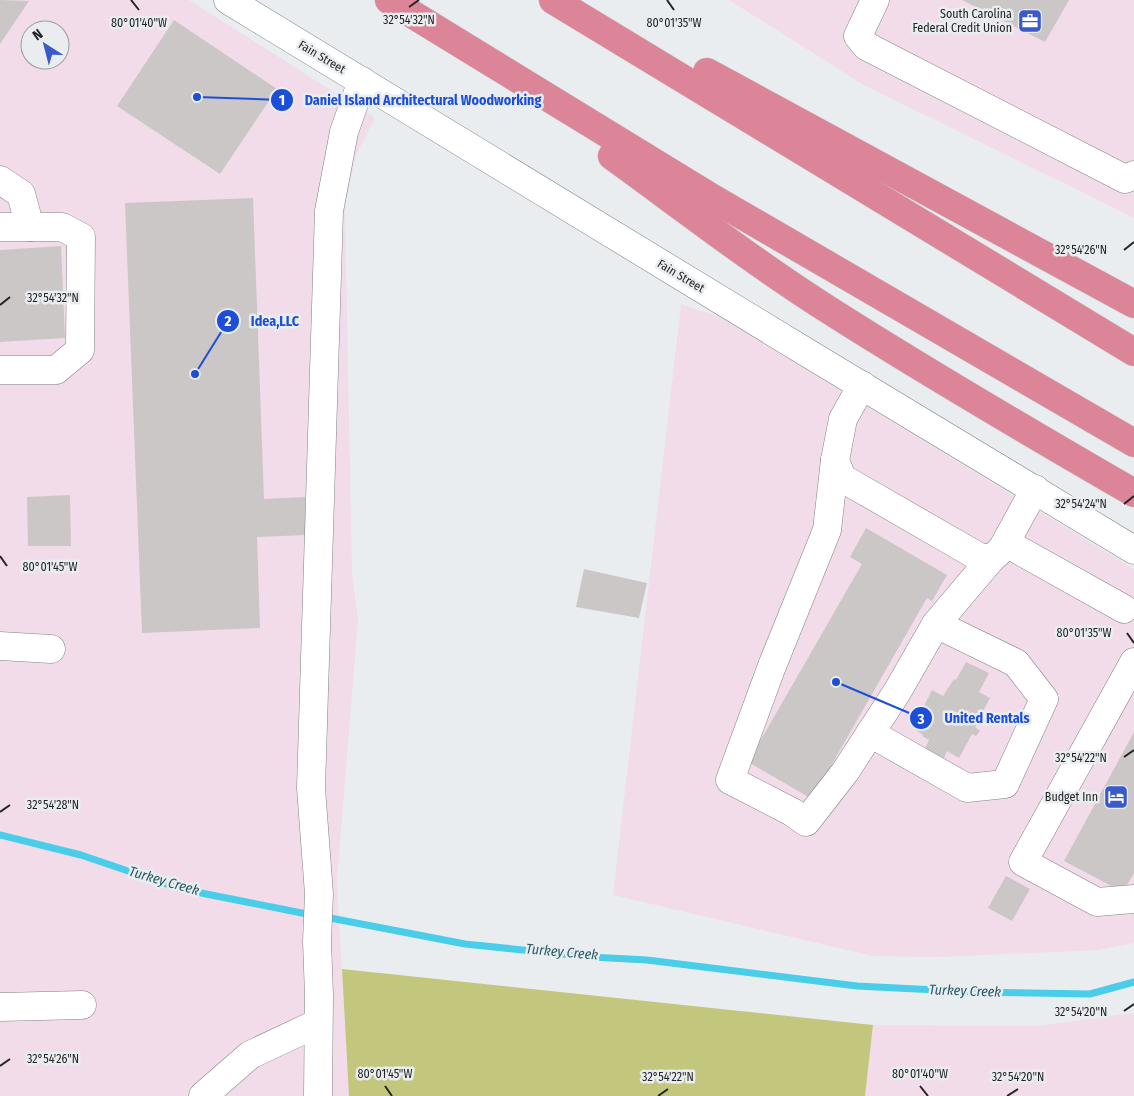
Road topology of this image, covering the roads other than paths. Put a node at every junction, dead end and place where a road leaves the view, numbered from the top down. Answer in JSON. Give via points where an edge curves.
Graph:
{"nodes":[{"id":1,"x":228,"y":0,"type":"edge"},
{"id":2,"x":389,"y":0,"type":"edge"},
{"id":3,"x":553,"y":0,"type":"edge"},
{"id":4,"x":562,"y":0,"type":"edge"},
{"id":5,"x":875,"y":0,"type":"edge"},
{"id":6,"x":507,"y":73,"type":"junction"},
{"id":7,"x":362,"y":81,"type":"junction"},
{"id":8,"x":1134,"y":175,"type":"edge"},
{"id":9,"x":0,"y":180,"type":"edge"},
{"id":10,"x":0,"y":227,"type":"edge"},
{"id":11,"x":30,"y":227,"type":"junction"},
{"id":12,"x":1134,"y":304,"type":"edge"},
{"id":13,"x":1134,"y":352,"type":"edge"},
{"id":14,"x":0,"y":370,"type":"edge"},
{"id":15,"x":862,"y":386,"type":"junction"},
{"id":16,"x":1134,"y":443,"type":"edge"},
{"id":17,"x":835,"y":460,"type":"junction"},
{"id":18,"x":1035,"y":489,"type":"junction"},
{"id":19,"x":1134,"y":493,"type":"edge"},
{"id":20,"x":1134,"y":550,"type":"edge"},
{"id":21,"x":998,"y":551,"type":"junction"},
{"id":22,"x":1124,"y":609,"type":"dead end"},
{"id":23,"x":936,"y":624,"type":"junction"},
{"id":24,"x":0,"y":646,"type":"edge"},
{"id":25,"x":51,"y":649,"type":"dead end"},
{"id":26,"x":1134,"y":662,"type":"edge"},
{"id":27,"x":870,"y":733,"type":"junction"},
{"id":28,"x":1134,"y":899,"type":"edge"},
{"id":29,"x":82,"y":1005,"type":"dead end"},
{"id":30,"x":0,"y":1007,"type":"edge"},
{"id":31,"x":318,"y":1023,"type":"junction"},
{"id":32,"x":203,"y":1096,"type":"edge"},
{"id":33,"x":318,"y":1096,"type":"edge"}],
"edges":[{"from":1,"to":7,"type":"street","name":"Fain Street"},
{"from":2,"to":6,"type":"highway"},
{"from":3,"to":13,"type":"highway"},
{"from":4,"to":12,"type":"highway","via":[[700,69]]},
{"from":5,"to":8,"type":"street","via":[[858,36],[866,46],[1125,179]]},
{"from":6,"to":16,"type":"highway","via":[[709,196]]},
{"from":6,"to":19,"type":"highway","via":[[580,132],[831,312]]},
{"from":7,"to":15,"type":"street","name":"Fain Street"},
{"from":7,"to":31,"type":"street","via":[[344,132],[329,211],[311,788],[319,894]]},
{"from":9,"to":11,"type":"street","via":[[20,194]]},
{"from":10,"to":11,"type":"street"},
{"from":11,"to":14,"type":"street","via":[[62,227],[81,237],[80,350],[56,370]]},
{"from":15,"to":17,"type":"street","via":[[843,419]]},
{"from":15,"to":18,"type":"street","name":"Fain Street"},
{"from":17,"to":21,"type":"street","via":[[842,478],[980,557]]},
{"from":17,"to":27,"type":"street","via":[[827,530],[730,780],[806,822]]},
{"from":18,"to":20,"type":"street","name":"Fain Street"},
{"from":18,"to":21,"type":"street"},
{"from":21,"to":22,"type":"street"},
{"from":21,"to":23,"type":"street"},
{"from":23,"to":27,"type":"street"},
{"from":23,"to":27,"type":"street","via":[[1016,663],[1044,699],[1005,784],[967,788]]},
{"from":24,"to":25,"type":"street"},
{"from":26,"to":28,"type":"street","via":[[1023,862],[1097,902]]},
{"from":29,"to":30,"type":"street"},
{"from":31,"to":32,"type":"street","via":[[250,1055]]},
{"from":31,"to":33,"type":"street"}]}
